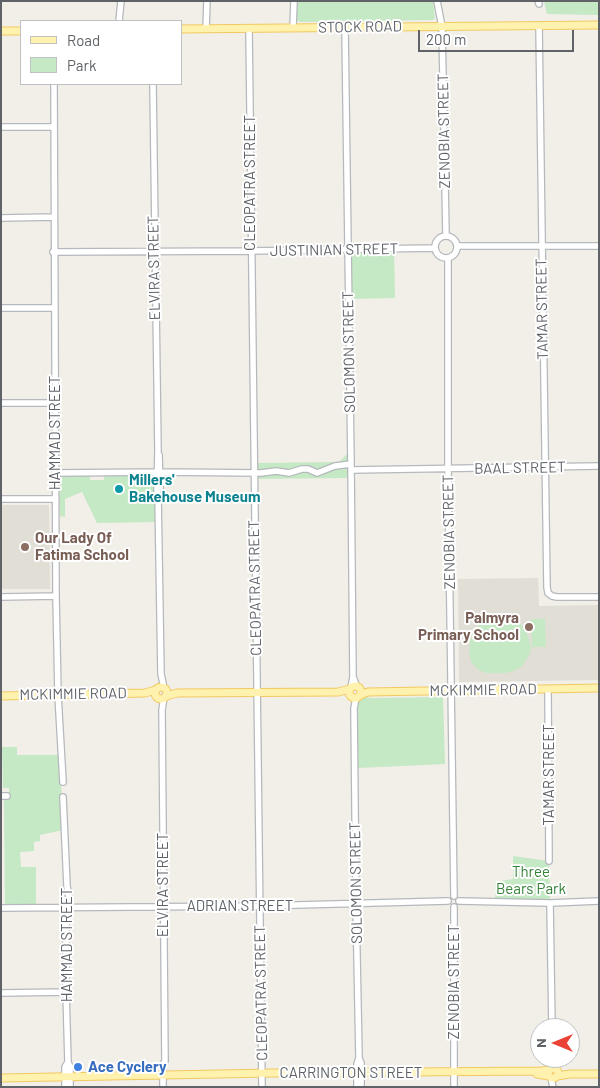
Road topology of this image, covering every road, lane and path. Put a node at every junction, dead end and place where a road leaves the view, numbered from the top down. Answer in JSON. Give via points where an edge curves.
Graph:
{"nodes":[{"id":1,"x":207,"y":1,"type":"edge"},
{"id":2,"x":294,"y":1,"type":"edge"},
{"id":3,"x":437,"y":1,"type":"edge"},
{"id":4,"x":121,"y":2,"type":"edge"},
{"id":5,"x":119,"y":20,"type":"edge"},
{"id":6,"x":123,"y":20,"type":"edge"},
{"id":7,"x":599,"y":25,"type":"edge"},
{"id":8,"x":539,"y":26,"type":"junction"},
{"id":9,"x":442,"y":27,"type":"junction"},
{"id":10,"x":248,"y":28,"type":"junction"},
{"id":11,"x":293,"y":28,"type":"junction"},
{"id":12,"x":345,"y":28,"type":"junction"},
{"id":13,"x":182,"y":29,"type":"edge"},
{"id":14,"x":206,"y":29,"type":"junction"},
{"id":15,"x":1,"y":31,"type":"edge"},
{"id":16,"x":20,"y":31,"type":"edge"},
{"id":17,"x":54,"y":85,"type":"edge"},
{"id":18,"x":152,"y":85,"type":"edge"},
{"id":19,"x":1,"y":127,"type":"edge"},
{"id":20,"x":54,"y":127,"type":"junction"},
{"id":21,"x":54,"y":217,"type":"junction"},
{"id":22,"x":1,"y":218,"type":"edge"},
{"id":23,"x":446,"y":236,"type":"junction"},
{"id":24,"x":457,"y":246,"type":"junction"},
{"id":25,"x":541,"y":246,"type":"junction"},
{"id":26,"x":599,"y":246,"type":"edge"},
{"id":27,"x":434,"y":248,"type":"junction"},
{"id":28,"x":347,"y":249,"type":"junction"},
{"id":29,"x":250,"y":251,"type":"junction"},
{"id":30,"x":54,"y":252,"type":"junction"},
{"id":31,"x":154,"y":252,"type":"junction"},
{"id":32,"x":448,"y":258,"type":"junction"},
{"id":33,"x":1,"y":308,"type":"edge"},
{"id":34,"x":55,"y":308,"type":"junction"},
{"id":35,"x":1,"y":403,"type":"edge"},
{"id":36,"x":55,"y":403,"type":"junction"},
{"id":37,"x":599,"y":466,"type":"edge"},
{"id":38,"x":351,"y":467,"type":"junction"},
{"id":39,"x":545,"y":467,"type":"junction"},
{"id":40,"x":448,"y":468,"type":"junction"},
{"id":41,"x":159,"y":472,"type":"junction"},
{"id":42,"x":56,"y":473,"type":"junction"},
{"id":43,"x":254,"y":474,"type":"junction"},
{"id":44,"x":1,"y":499,"type":"edge"},
{"id":45,"x":56,"y":499,"type":"junction"},
{"id":46,"x":1,"y":596,"type":"edge"},
{"id":47,"x":56,"y":596,"type":"junction"},
{"id":48,"x":599,"y":597,"type":"edge"},
{"id":49,"x":599,"y":688,"type":"edge"},
{"id":50,"x":548,"y":689,"type":"junction"},
{"id":51,"x":451,"y":690,"type":"junction"},
{"id":52,"x":256,"y":692,"type":"junction"},
{"id":53,"x":354,"y":692,"type":"junction"},
{"id":54,"x":161,"y":693,"type":"junction"},
{"id":55,"x":58,"y":695,"type":"junction"},
{"id":56,"x":1,"y":696,"type":"edge"},
{"id":57,"x":63,"y":782,"type":"dead end"},
{"id":58,"x":64,"y":797,"type":"dead end"},
{"id":59,"x":549,"y":860,"type":"dead end"},
{"id":60,"x":454,"y":896,"type":"junction"},
{"id":61,"x":448,"y":901,"type":"junction"},
{"id":62,"x":459,"y":901,"type":"junction"},
{"id":63,"x":599,"y":901,"type":"edge"},
{"id":64,"x":550,"y":902,"type":"junction"},
{"id":65,"x":356,"y":905,"type":"junction"},
{"id":66,"x":66,"y":906,"type":"junction"},
{"id":67,"x":260,"y":906,"type":"junction"},
{"id":68,"x":162,"y":907,"type":"junction"},
{"id":69,"x":454,"y":907,"type":"junction"},
{"id":70,"x":1,"y":908,"type":"edge"},
{"id":71,"x":66,"y":992,"type":"junction"},
{"id":72,"x":1,"y":993,"type":"edge"},
{"id":73,"x":552,"y":1018,"type":"edge"},
{"id":74,"x":599,"y":1073,"type":"edge"},
{"id":75,"x":455,"y":1074,"type":"junction"},
{"id":76,"x":359,"y":1075,"type":"junction"},
{"id":77,"x":262,"y":1076,"type":"junction"},
{"id":78,"x":553,"y":1076,"type":"edge"},
{"id":79,"x":1,"y":1080,"type":"edge"},
{"id":80,"x":165,"y":1080,"type":"edge"},
{"id":81,"x":68,"y":1082,"type":"edge"},
{"id":82,"x":262,"y":1087,"type":"edge"},
{"id":83,"x":357,"y":1087,"type":"edge"},
{"id":84,"x":361,"y":1087,"type":"edge"},
{"id":85,"x":455,"y":1087,"type":"edge"}],
"edges":[{"from":1,"to":14,"type":"street"},
{"from":2,"to":11,"type":"street"},
{"from":3,"to":9,"type":"street","name":"ZENOBIA STREET"},
{"from":4,"to":5,"type":"street"},
{"from":4,"to":6,"type":"street"},
{"from":7,"to":8,"type":"main road","name":"STOCK ROAD"},
{"from":8,"to":9,"type":"main road","name":"STOCK ROAD"},
{"from":8,"to":25,"type":"street","name":"TAMAR STREET"},
{"from":9,"to":12,"type":"main road","name":"STOCK ROAD"},
{"from":9,"to":23,"type":"street","name":"ZENOBIA STREET"},
{"from":10,"to":11,"type":"main road","name":"STOCK ROAD"},
{"from":10,"to":14,"type":"main road","name":"STOCK ROAD"},
{"from":10,"to":29,"type":"street","name":"CLEOPATRA STREET"},
{"from":11,"to":12,"type":"main road","name":"STOCK ROAD"},
{"from":12,"to":28,"type":"street","name":"SOLOMON STREET"},
{"from":13,"to":14,"type":"main road","name":"STOCK ROAD"},
{"from":15,"to":16,"type":"main road"},
{"from":17,"to":20,"type":"street","name":"HAMMAD STREET"},
{"from":18,"to":31,"type":"street","name":"ELVIRA STREET"},
{"from":19,"to":20,"type":"street"},
{"from":20,"to":21,"type":"street","name":"HAMMAD STREET"},
{"from":21,"to":22,"type":"street"},
{"from":21,"to":30,"type":"street","name":"HAMMAD STREET"},
{"from":23,"to":24,"type":"street"},
{"from":23,"to":27,"type":"street","via":[[436,240]]},
{"from":24,"to":25,"type":"street"},
{"from":24,"to":32,"type":"street"},
{"from":25,"to":26,"type":"street"},
{"from":25,"to":39,"type":"street","name":"TAMAR STREET"},
{"from":27,"to":28,"type":"street","name":"JUSTINIAN STREET"},
{"from":27,"to":32,"type":"street","via":[[440,257]]},
{"from":28,"to":29,"type":"street","name":"JUSTINIAN STREET"},
{"from":28,"to":38,"type":"street","name":"SOLOMON STREET"},
{"from":29,"to":31,"type":"street","name":"JUSTINIAN STREET"},
{"from":29,"to":43,"type":"street","name":"CLEOPATRA STREET"},
{"from":30,"to":31,"type":"street","name":"JUSTINIAN STREET"},
{"from":30,"to":34,"type":"street","name":"HAMMAD STREET"},
{"from":31,"to":41,"type":"street","name":"ELVIRA STREET"},
{"from":32,"to":40,"type":"street","name":"ZENOBIA STREET"},
{"from":33,"to":34,"type":"street"},
{"from":34,"to":36,"type":"street","name":"HAMMAD STREET"},
{"from":35,"to":36,"type":"street"},
{"from":36,"to":42,"type":"street","name":"HAMMAD STREET"},
{"from":37,"to":39,"type":"street","name":"BAAL STREET"},
{"from":38,"to":40,"type":"street","name":"BAAL STREET"},
{"from":38,"to":43,"type":"street","name":"BAAL STREET","via":[[335,466],[320,473],[302,469],[289,473]]},
{"from":38,"to":53,"type":"street","name":"SOLOMON STREET"},
{"from":39,"to":40,"type":"street","name":"BAAL STREET"},
{"from":39,"to":48,"type":"street","name":"TAMAR STREET","via":[[548,593],[557,598]]},
{"from":40,"to":51,"type":"street","name":"ZENOBIA STREET"},
{"from":41,"to":42,"type":"street","name":"BAAL STREET"},
{"from":41,"to":43,"type":"street","name":"BAAL STREET"},
{"from":41,"to":54,"type":"street","name":"ELVIRA STREET"},
{"from":42,"to":45,"type":"street","name":"HAMMAD STREET"},
{"from":43,"to":52,"type":"street","name":"CLEOPATRA STREET"},
{"from":44,"to":45,"type":"street"},
{"from":45,"to":47,"type":"street","name":"HAMMAD STREET"},
{"from":46,"to":47,"type":"street"},
{"from":47,"to":55,"type":"street","name":"HAMMAD STREET"},
{"from":49,"to":50,"type":"main road","name":"MCKIMMIE ROAD"},
{"from":50,"to":51,"type":"main road","name":"MCKIMMIE ROAD"},
{"from":50,"to":59,"type":"street","name":"TAMAR STREET"},
{"from":51,"to":53,"type":"main road","name":"MCKIMMIE ROAD"},
{"from":51,"to":60,"type":"street","name":"ZENOBIA STREET"},
{"from":52,"to":53,"type":"main road"},
{"from":52,"to":54,"type":"main road"},
{"from":52,"to":67,"type":"street","name":"CLEOPATRA STREET"},
{"from":53,"to":65,"type":"street","name":"SOLOMON STREET"},
{"from":54,"to":55,"type":"main road","name":"MCKIMMIE ROAD"},
{"from":54,"to":68,"type":"street","name":"ELVIRA STREET"},
{"from":55,"to":56,"type":"main road","name":"MCKIMMIE ROAD"},
{"from":55,"to":57,"type":"street","name":"HAMMAD STREET"},
{"from":58,"to":66,"type":"street","name":"HAMMAD STREET","via":[[70,903]]},
{"from":60,"to":61,"type":"street","via":[[450,896]]},
{"from":60,"to":62,"type":"street"},
{"from":61,"to":65,"type":"street","name":"ADRIAN STREET"},
{"from":61,"to":69,"type":"street"},
{"from":62,"to":64,"type":"street"},
{"from":62,"to":69,"type":"street"},
{"from":63,"to":64,"type":"street"},
{"from":64,"to":73,"type":"street"},
{"from":65,"to":67,"type":"street","name":"ADRIAN STREET"},
{"from":65,"to":76,"type":"street","name":"SOLOMON STREET"},
{"from":66,"to":68,"type":"street","name":"ADRIAN STREET"},
{"from":66,"to":70,"type":"street","name":"ADRIAN STREET"},
{"from":66,"to":71,"type":"street","name":"HAMMAD STREET"},
{"from":67,"to":68,"type":"street","name":"ADRIAN STREET"},
{"from":67,"to":77,"type":"street","name":"CLEOPATRA STREET"},
{"from":68,"to":80,"type":"street","name":"ELVIRA STREET"},
{"from":69,"to":75,"type":"street","name":"ZENOBIA STREET"},
{"from":71,"to":72,"type":"street"},
{"from":71,"to":81,"type":"street","name":"HAMMAD STREET","via":[[68,1062],[65,1067]]},
{"from":74,"to":78,"type":"main road","name":"CARRINGTON STREET"},
{"from":75,"to":76,"type":"main road","name":"CARRINGTON STREET"},
{"from":75,"to":78,"type":"main road","name":"CARRINGTON STREET"},
{"from":75,"to":85,"type":"street","name":"ZENOBIA STREET"},
{"from":76,"to":77,"type":"main road","name":"CARRINGTON STREET"},
{"from":76,"to":83,"type":"street","name":"SOLOMON STREET"},
{"from":76,"to":84,"type":"street","name":"SOLOMON STREET"},
{"from":77,"to":80,"type":"main road","name":"CARRINGTON STREET"},
{"from":77,"to":82,"type":"street","name":"CLEOPATRA STREET"},
{"from":79,"to":81,"type":"main road","name":"CARRINGTON STREET"},
{"from":80,"to":81,"type":"main road","name":"CARRINGTON STREET"}]}
